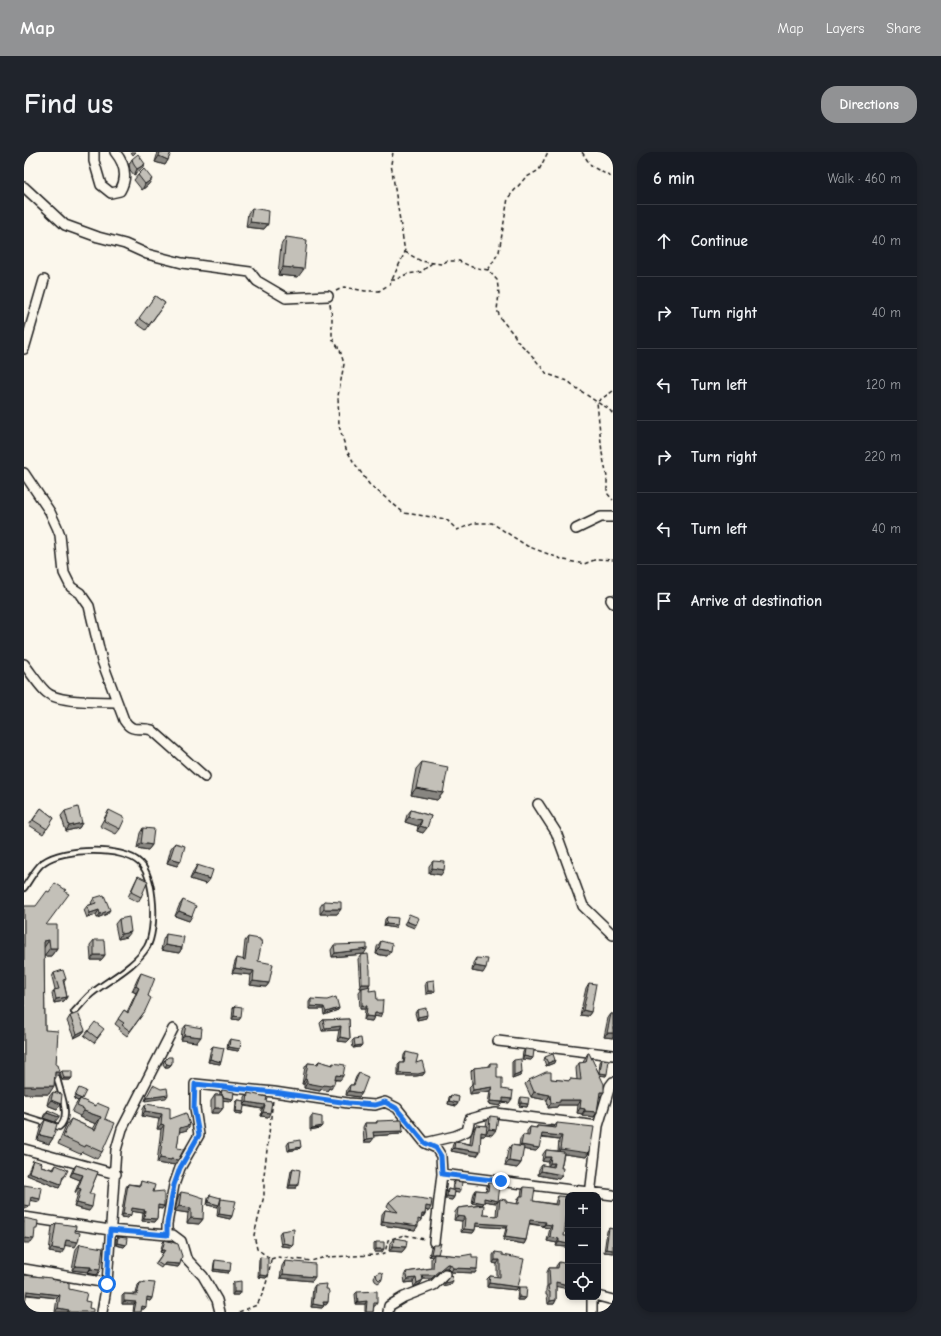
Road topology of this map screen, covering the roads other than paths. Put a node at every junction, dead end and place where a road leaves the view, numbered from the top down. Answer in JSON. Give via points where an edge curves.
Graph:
{"nodes":[{"id":1,"x":94,"y":152,"type":"edge"},
{"id":2,"x":116,"y":152,"type":"edge"},
{"id":3,"x":24,"y":187,"type":"edge"},
{"id":4,"x":44,"y":280,"type":"dead end"},
{"id":5,"x":328,"y":296,"type":"road end"},
{"id":6,"x":24,"y":349,"type":"edge"},
{"id":7,"x":24,"y":473,"type":"edge"},
{"id":8,"x":613,"y":517,"type":"edge"},
{"id":9,"x":576,"y":529,"type":"dead end"},
{"id":10,"x":25,"y":666,"type":"edge"},
{"id":11,"x":117,"y":702,"type":"junction"},
{"id":12,"x":205,"y":777,"type":"dead end"},
{"id":13,"x":538,"y":804,"type":"dead end"},
{"id":14,"x":24,"y":888,"type":"edge"},
{"id":15,"x":613,"y":935,"type":"edge"},
{"id":16,"x":74,"y":1012,"type":"dead end"},
{"id":17,"x":173,"y":1029,"type":"dead end"},
{"id":18,"x":498,"y":1041,"type":"dead end"},
{"id":19,"x":613,"y":1055,"type":"edge"},
{"id":20,"x":56,"y":1067,"type":"edge"},
{"id":21,"x":613,"y":1082,"type":"edge"},
{"id":22,"x":24,"y":1116,"type":"edge"},
{"id":23,"x":598,"y":1126,"type":"junction"},
{"id":24,"x":425,"y":1143,"type":"junction"},
{"id":25,"x":24,"y":1149,"type":"edge"},
{"id":26,"x":116,"y":1174,"type":"junction"},
{"id":27,"x":442,"y":1174,"type":"junction"},
{"id":28,"x":575,"y":1192,"type":"edge"},
{"id":29,"x":590,"y":1192,"type":"edge"},
{"id":30,"x":601,"y":1194,"type":"edge"},
{"id":31,"x":613,"y":1195,"type":"edge"},
{"id":32,"x":24,"y":1217,"type":"edge"},
{"id":33,"x":110,"y":1230,"type":"junction"},
{"id":34,"x":167,"y":1235,"type":"junction"},
{"id":35,"x":434,"y":1242,"type":"road end"},
{"id":36,"x":24,"y":1269,"type":"edge"},
{"id":37,"x":445,"y":1274,"type":"dead end"},
{"id":38,"x":107,"y":1284,"type":"junction"},
{"id":39,"x":601,"y":1297,"type":"edge"},
{"id":40,"x":592,"y":1300,"type":"edge"},
{"id":41,"x":613,"y":1300,"type":"edge"},
{"id":42,"x":102,"y":1312,"type":"edge"},
{"id":43,"x":220,"y":1312,"type":"edge"},
{"id":44,"x":388,"y":1312,"type":"edge"},
{"id":45,"x":592,"y":1312,"type":"edge"}],
"edges":[{"from":1,"to":2,"type":"street","via":[[101,185],[112,193],[120,191],[125,174],[122,160]]},
{"from":3,"to":5,"type":"street","via":[[65,224],[98,238],[182,263],[250,272],[257,281],[286,298]]},
{"from":4,"to":6,"type":"street"},
{"from":7,"to":11,"type":"street","via":[[50,512],[60,535],[64,573],[71,586],[90,606],[102,661]]},
{"from":8,"to":9,"type":"street","via":[[601,517]]},
{"from":10,"to":11,"type":"street","via":[[52,696],[71,700]]},
{"from":11,"to":12,"type":"street","via":[[128,726],[152,730]]},
{"from":13,"to":15,"type":"street","via":[[556,832],[583,906]]},
{"from":14,"to":16,"type":"lane","via":[[44,862],[63,853],[83,851],[124,854],[140,863],[148,878],[154,914],[147,946],[138,959],[90,994]]},
{"from":17,"to":26,"type":"street","via":[[122,1129],[116,1150]]},
{"from":18,"to":19,"type":"street"},
{"from":20,"to":22,"type":"lane","via":[[65,1117],[63,1123],[59,1127]]},
{"from":21,"to":23,"type":"street"},
{"from":23,"to":24,"type":"street","via":[[496,1113],[484,1114],[470,1119],[467,1131]]},
{"from":23,"to":29,"type":"street"},
{"from":24,"to":27,"type":"street","via":[[436,1148],[441,1156]]},
{"from":24,"to":34,"type":"street","via":[[396,1108],[385,1102],[375,1105],[348,1103],[195,1084],[194,1108],[199,1135],[180,1168],[174,1185]]},
{"from":25,"to":26,"type":"street"},
{"from":26,"to":33,"type":"street"},
{"from":27,"to":28,"type":"street"},
{"from":27,"to":35,"type":"street"},
{"from":30,"to":31,"type":"street"},
{"from":32,"to":33,"type":"street"},
{"from":33,"to":34,"type":"street"},
{"from":33,"to":38,"type":"street"},
{"from":34,"to":43,"type":"street","via":[[181,1241],[186,1258],[203,1276],[218,1300]]},
{"from":36,"to":38,"type":"street"},
{"from":37,"to":44,"type":"street","via":[[434,1285],[389,1306]]},
{"from":38,"to":42,"type":"street"},
{"from":39,"to":41,"type":"street"},
{"from":40,"to":45,"type":"street"}]}
